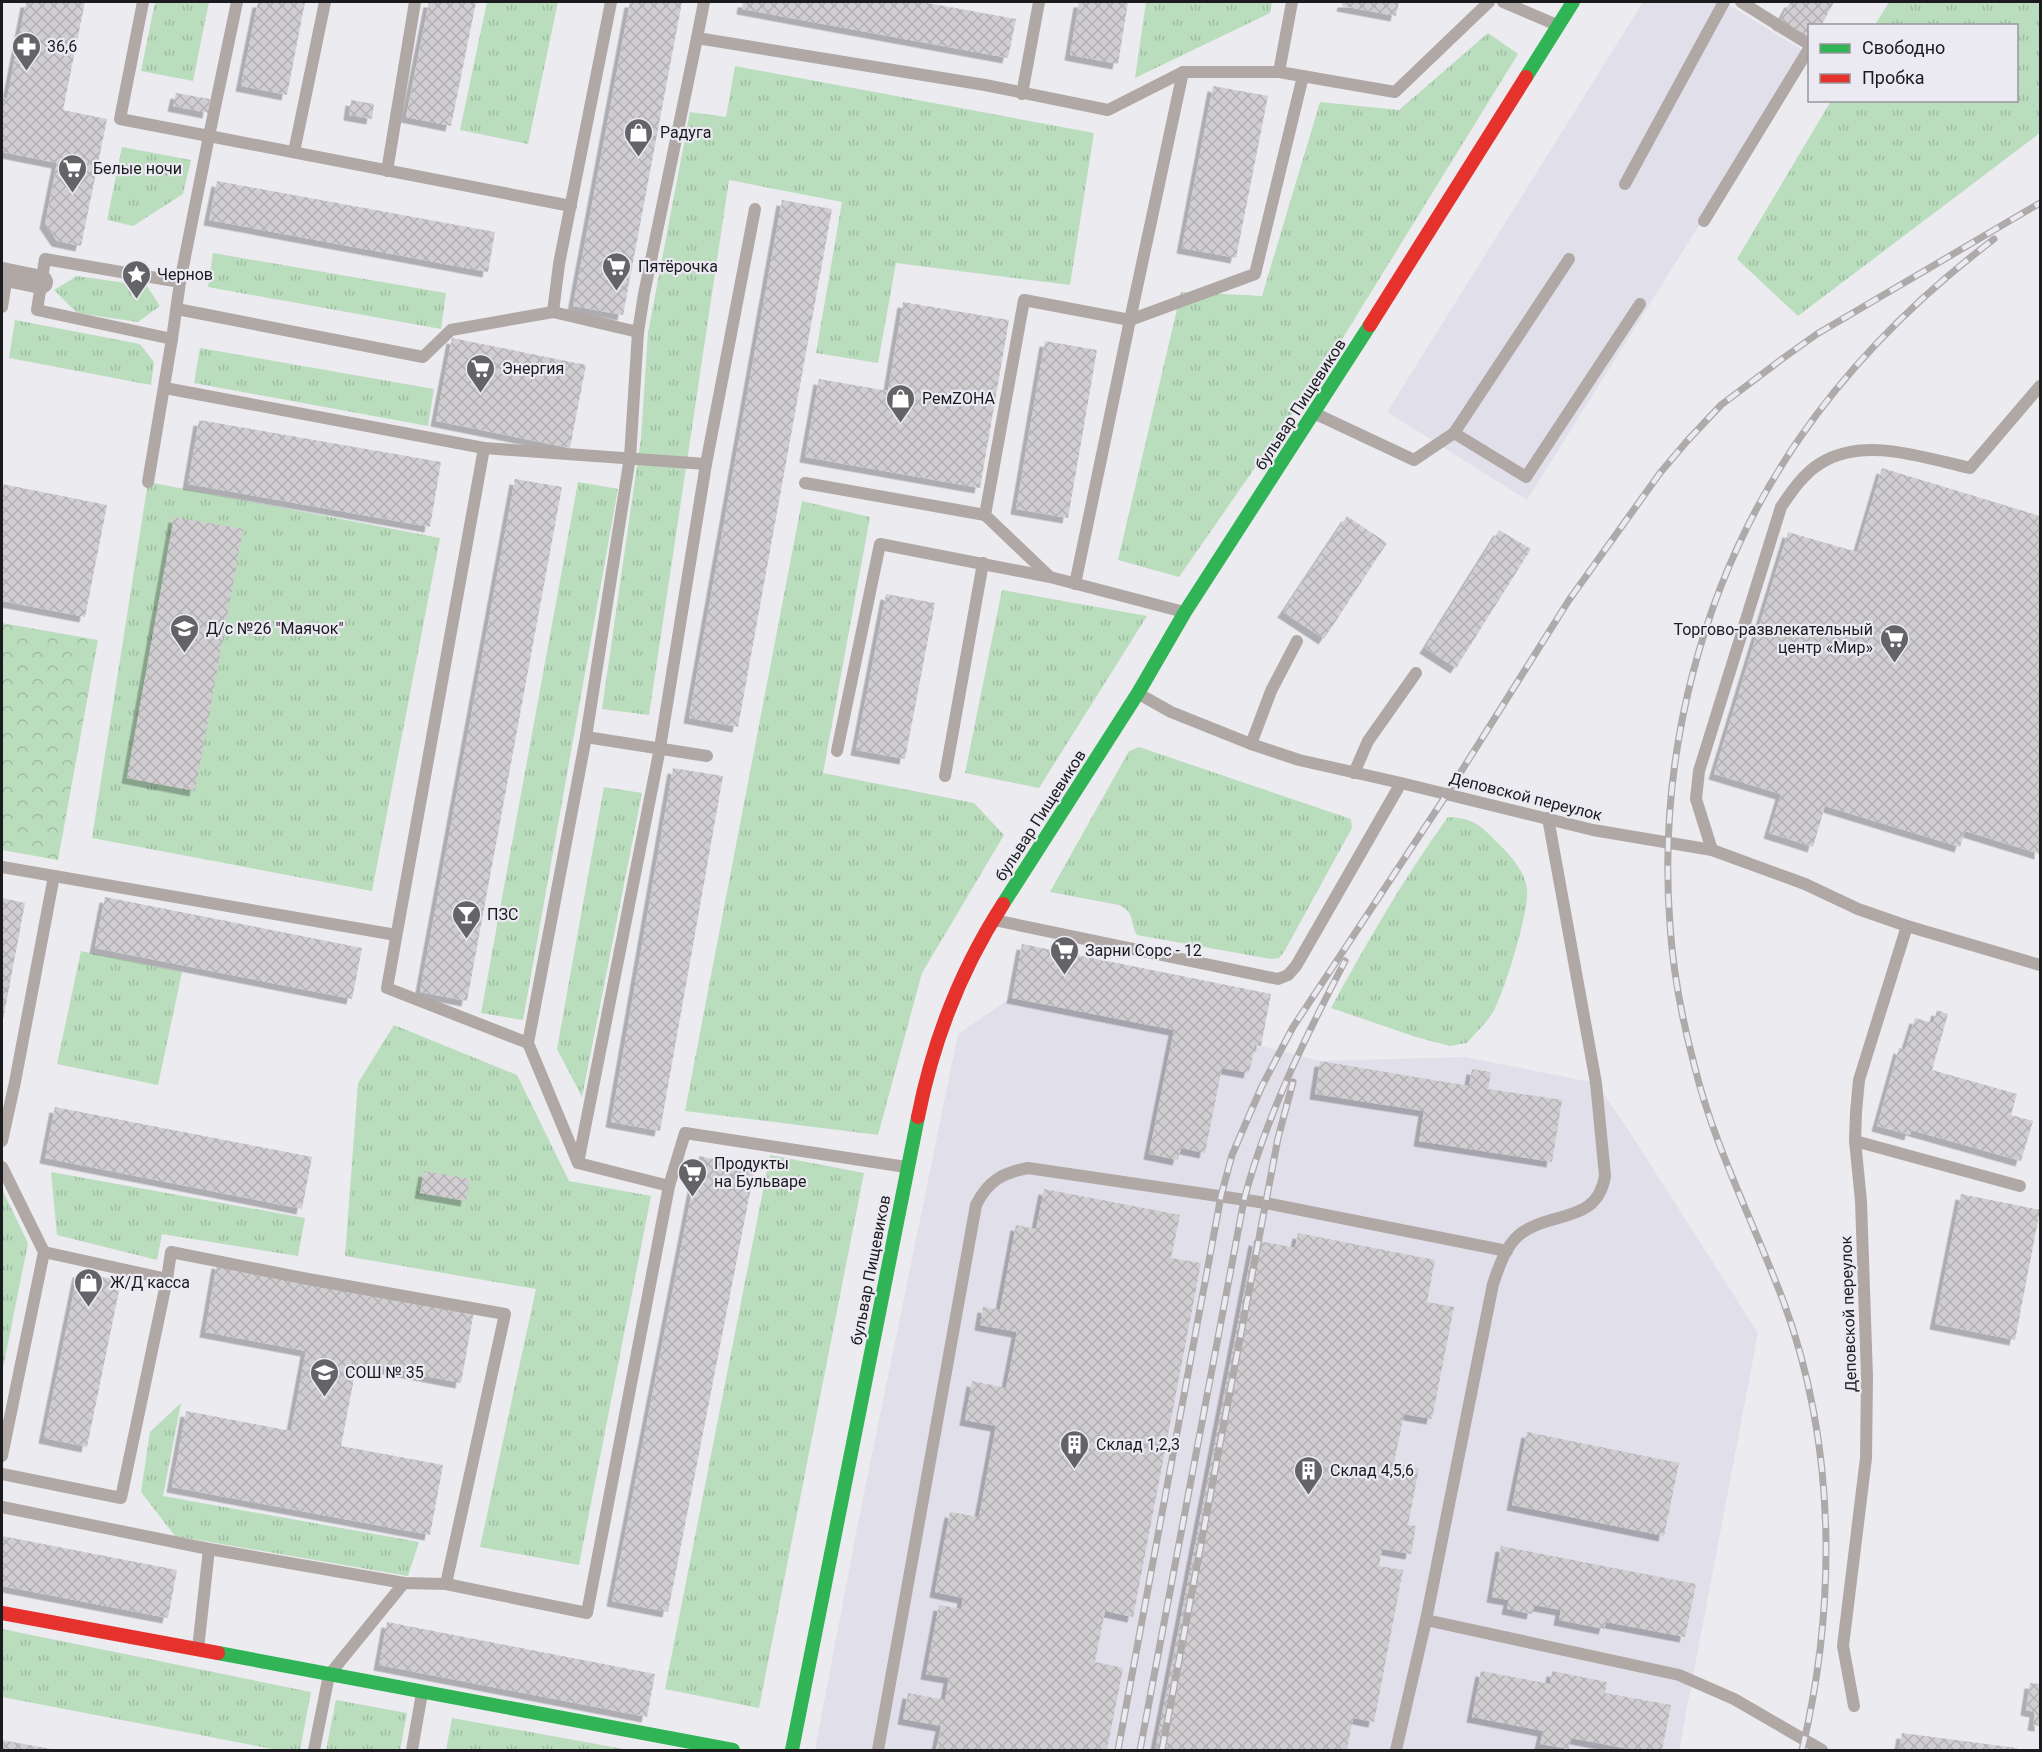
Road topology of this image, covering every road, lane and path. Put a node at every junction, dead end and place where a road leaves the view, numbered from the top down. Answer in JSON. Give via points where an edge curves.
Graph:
{"nodes":[{"id":1,"x":143,"y":2,"type":"edge"},
{"id":2,"x":237,"y":2,"type":"edge"},
{"id":3,"x":325,"y":2,"type":"edge"},
{"id":4,"x":415,"y":2,"type":"edge"},
{"id":5,"x":611,"y":2,"type":"edge"},
{"id":6,"x":704,"y":2,"type":"edge"},
{"id":7,"x":1039,"y":2,"type":"edge"},
{"id":8,"x":1292,"y":2,"type":"edge"},
{"id":9,"x":1489,"y":2,"type":"edge"},
{"id":10,"x":1503,"y":2,"type":"edge"},
{"id":11,"x":1573,"y":2,"type":"edge"},
{"id":12,"x":1724,"y":2,"type":"edge"},
{"id":13,"x":1741,"y":2,"type":"edge"},
{"id":14,"x":1558,"y":26,"type":"junction"},
{"id":15,"x":697,"y":38,"type":"junction"},
{"id":16,"x":1808,"y":45,"type":"edge"},
{"id":17,"x":1808,"y":48,"type":"edge"},
{"id":18,"x":1183,"y":72,"type":"junction"},
{"id":19,"x":1279,"y":72,"type":"junction"},
{"id":20,"x":1303,"y":76,"type":"junction"},
{"id":21,"x":1022,"y":94,"type":"junction"},
{"id":22,"x":209,"y":136,"type":"junction"},
{"id":23,"x":294,"y":152,"type":"junction"},
{"id":24,"x":387,"y":171,"type":"junction"},
{"id":25,"x":1625,"y":184,"type":"dead end"},
{"id":26,"x":571,"y":206,"type":"junction"},
{"id":27,"x":755,"y":208,"type":"dead end"},
{"id":28,"x":1704,"y":222,"type":"dead end"},
{"id":29,"x":1569,"y":259,"type":"dead end"},
{"id":30,"x":4,"y":275,"type":"edge"},
{"id":31,"x":41,"y":282,"type":"junction"},
{"id":32,"x":180,"y":282,"type":"junction"},
{"id":33,"x":1640,"y":304,"type":"dead end"},
{"id":34,"x":2,"y":307,"type":"edge"},
{"id":35,"x":177,"y":309,"type":"junction"},
{"id":36,"x":552,"y":312,"type":"junction"},
{"id":37,"x":1130,"y":320,"type":"junction"},
{"id":38,"x":638,"y":332,"type":"junction"},
{"id":39,"x":172,"y":339,"type":"junction"},
{"id":40,"x":2040,"y":386,"type":"edge"},
{"id":41,"x":165,"y":388,"type":"junction"},
{"id":42,"x":1315,"y":413,"type":"junction"},
{"id":43,"x":1454,"y":433,"type":"junction"},
{"id":44,"x":484,"y":448,"type":"junction"},
{"id":45,"x":630,"y":458,"type":"junction"},
{"id":46,"x":705,"y":464,"type":"junction"},
{"id":47,"x":148,"y":482,"type":"dead end"},
{"id":48,"x":806,"y":483,"type":"dead end"},
{"id":49,"x":985,"y":515,"type":"junction"},
{"id":50,"x":983,"y":563,"type":"junction"},
{"id":51,"x":1050,"y":577,"type":"junction"},
{"id":52,"x":1075,"y":584,"type":"junction"},
{"id":53,"x":1185,"y":612,"type":"junction"},
{"id":54,"x":1297,"y":641,"type":"dead end"},
{"id":55,"x":1416,"y":673,"type":"dead end"},
{"id":56,"x":1138,"y":693,"type":"junction"},
{"id":57,"x":586,"y":737,"type":"junction"},
{"id":58,"x":1251,"y":744,"type":"junction"},
{"id":59,"x":660,"y":748,"type":"junction"},
{"id":60,"x":837,"y":751,"type":"dead end"},
{"id":61,"x":707,"y":756,"type":"dead end"},
{"id":62,"x":1354,"y":773,"type":"junction"},
{"id":63,"x":945,"y":776,"type":"dead end"},
{"id":64,"x":1401,"y":783,"type":"junction"},
{"id":65,"x":1548,"y":818,"type":"junction"},
{"id":66,"x":1712,"y":850,"type":"junction"},
{"id":67,"x":2,"y":867,"type":"edge"},
{"id":68,"x":54,"y":876,"type":"junction"},
{"id":69,"x":993,"y":920,"type":"junction"},
{"id":70,"x":1907,"y":926,"type":"junction"},
{"id":71,"x":396,"y":935,"type":"junction"},
{"id":72,"x":2040,"y":965,"type":"edge"},
{"id":73,"x":528,"y":1043,"type":"junction"},
{"id":74,"x":2,"y":1141,"type":"edge"},
{"id":75,"x":1855,"y":1141,"type":"junction"},
{"id":76,"x":578,"y":1163,"type":"junction"},
{"id":77,"x":2,"y":1167,"type":"edge"},
{"id":78,"x":908,"y":1167,"type":"junction"},
{"id":79,"x":669,"y":1186,"type":"junction"},
{"id":80,"x":2020,"y":1186,"type":"dead end"},
{"id":81,"x":1507,"y":1251,"type":"junction"},
{"id":82,"x":44,"y":1252,"type":"junction"},
{"id":83,"x":167,"y":1279,"type":"junction"},
{"id":84,"x":7,"y":1404,"type":"edge"},
{"id":85,"x":2,"y":1456,"type":"edge"},
{"id":86,"x":2,"y":1474,"type":"edge"},
{"id":87,"x":2,"y":1507,"type":"edge"},
{"id":88,"x":209,"y":1549,"type":"junction"},
{"id":89,"x":404,"y":1582,"type":"junction"},
{"id":90,"x":446,"y":1584,"type":"junction"},
{"id":91,"x":2,"y":1613,"type":"edge"},
{"id":92,"x":1426,"y":1620,"type":"junction"},
{"id":93,"x":198,"y":1650,"type":"junction"},
{"id":94,"x":329,"y":1675,"type":"junction"},
{"id":95,"x":423,"y":1692,"type":"junction"},
{"id":96,"x":1854,"y":1706,"type":"dead end"},
{"id":97,"x":314,"y":1750,"type":"edge"},
{"id":98,"x":412,"y":1750,"type":"edge"},
{"id":99,"x":733,"y":1750,"type":"edge"},
{"id":100,"x":792,"y":1750,"type":"edge"},
{"id":101,"x":878,"y":1750,"type":"edge"},
{"id":102,"x":1396,"y":1750,"type":"edge"},
{"id":103,"x":1822,"y":1750,"type":"edge"}],
"edges":[{"from":1,"to":22,"type":"lane","via":[[120,119]]},
{"from":2,"to":22,"type":"lane"},
{"from":3,"to":23,"type":"lane"},
{"from":4,"to":24,"type":"lane"},
{"from":5,"to":26,"type":"lane"},
{"from":6,"to":15,"type":"lane"},
{"from":7,"to":21,"type":"lane"},
{"from":8,"to":19,"type":"lane"},
{"from":9,"to":20,"type":"lane","via":[[1395,92]]},
{"from":10,"to":14,"type":"lane"},
{"from":11,"to":14,"type":"main road","name":"бульвар Пищевиков"},
{"from":12,"to":25,"type":"lane"},
{"from":13,"to":16,"type":"lane"},
{"from":14,"to":42,"type":"main road","name":"бульвар Пищевиков"},
{"from":15,"to":21,"type":"lane"},
{"from":15,"to":38,"type":"lane"},
{"from":17,"to":28,"type":"lane"},
{"from":18,"to":19,"type":"lane"},
{"from":18,"to":21,"type":"lane","via":[[1108,110]]},
{"from":18,"to":37,"type":"lane"},
{"from":19,"to":20,"type":"lane"},
{"from":20,"to":37,"type":"lane","via":[[1255,274]]},
{"from":22,"to":23,"type":"lane"},
{"from":22,"to":32,"type":"lane"},
{"from":23,"to":24,"type":"lane"},
{"from":24,"to":26,"type":"lane"},
{"from":26,"to":36,"type":"lane"},
{"from":27,"to":46,"type":"lane"},
{"from":29,"to":43,"type":"lane"},
{"from":30,"to":31,"type":"street"},
{"from":30,"to":34,"type":"lane"},
{"from":31,"to":32,"type":"lane","via":[[45,259]]},
{"from":31,"to":39,"type":"lane","via":[[36,310]]},
{"from":32,"to":35,"type":"lane"},
{"from":33,"to":43,"type":"lane","via":[[1526,477]]},
{"from":35,"to":36,"type":"lane","via":[[423,357],[451,330]]},
{"from":35,"to":39,"type":"lane"},
{"from":36,"to":38,"type":"lane"},
{"from":37,"to":49,"type":"lane","via":[[1024,300]]},
{"from":37,"to":52,"type":"lane"},
{"from":38,"to":45,"type":"lane"},
{"from":39,"to":41,"type":"lane"},
{"from":40,"to":66,"type":"lane","via":[[1970,468],[1889,451],[1839,454],[1804,476],[1780,507],[1699,771],[1696,799]]},
{"from":41,"to":44,"type":"lane"},
{"from":41,"to":47,"type":"lane"},
{"from":42,"to":43,"type":"lane","via":[[1414,460]]},
{"from":42,"to":53,"type":"main road","name":"бульвар Пищевиков"},
{"from":44,"to":45,"type":"lane"},
{"from":44,"to":71,"type":"lane"},
{"from":45,"to":46,"type":"lane"},
{"from":45,"to":57,"type":"lane"},
{"from":46,"to":59,"type":"lane"},
{"from":48,"to":49,"type":"lane"},
{"from":49,"to":51,"type":"lane"},
{"from":50,"to":51,"type":"lane"},
{"from":50,"to":60,"type":"lane","via":[[880,544]]},
{"from":50,"to":63,"type":"lane"},
{"from":51,"to":52,"type":"lane"},
{"from":52,"to":53,"type":"lane"},
{"from":53,"to":56,"type":"main road","name":"бульвар Пищевиков"},
{"from":54,"to":58,"type":"lane","via":[[1271,691]]},
{"from":55,"to":62,"type":"lane","via":[[1368,741]]},
{"from":56,"to":58,"type":"lane","name":"Деповской переулок","via":[[1171,712]]},
{"from":56,"to":69,"type":"main road","name":"бульвар Пищевиков"},
{"from":57,"to":59,"type":"lane"},
{"from":57,"to":73,"type":"lane"},
{"from":58,"to":62,"type":"lane","name":"Деповской переулок"},
{"from":59,"to":61,"type":"lane"},
{"from":59,"to":76,"type":"lane"},
{"from":62,"to":64,"type":"lane","name":"Деповской переулок"},
{"from":64,"to":65,"type":"lane","name":"Деповской переулок"},
{"from":64,"to":69,"type":"lane","via":[[1296,966],[1278,979]]},
{"from":65,"to":66,"type":"lane","name":"Деповской переулок","via":[[1593,830]]},
{"from":65,"to":81,"type":"lane","via":[[1596,1083],[1605,1176],[1603,1189],[1583,1211],[1535,1226],[1519,1236]]},
{"from":66,"to":70,"type":"lane","name":"Деповской переулок"},
{"from":67,"to":68,"type":"lane"},
{"from":68,"to":71,"type":"lane"},
{"from":68,"to":74,"type":"lane"},
{"from":69,"to":78,"type":"main road","name":"бульвар Пищевиков","via":[[959,982],[937,1039]]},
{"from":70,"to":72,"type":"lane","name":"Деповской переулок"},
{"from":70,"to":75,"type":"lane","name":"Деповской переулок","via":[[1859,1080]]},
{"from":71,"to":73,"type":"lane","via":[[387,988]]},
{"from":73,"to":76,"type":"lane"},
{"from":75,"to":80,"type":"lane"},
{"from":75,"to":96,"type":"lane","name":"Деповской переулок","via":[[1861,1201],[1867,1418],[1866,1458],[1843,1646]]},
{"from":76,"to":79,"type":"lane"},
{"from":77,"to":82,"type":"lane"},
{"from":78,"to":79,"type":"lane","via":[[685,1133]]},
{"from":78,"to":100,"type":"main road","name":"бульвар Пищевиков"},
{"from":79,"to":90,"type":"lane","via":[[586,1613]]},
{"from":81,"to":92,"type":"lane","via":[[1487,1308]]},
{"from":81,"to":101,"type":"lane","via":[[1266,1203],[1028,1168],[999,1176],[976,1205]]},
{"from":82,"to":83,"type":"lane"},
{"from":82,"to":84,"type":"lane"},
{"from":83,"to":86,"type":"lane","via":[[121,1498]]},
{"from":83,"to":90,"type":"lane","via":[[171,1252],[505,1314]]},
{"from":84,"to":85,"type":"lane"},
{"from":87,"to":88,"type":"lane"},
{"from":88,"to":89,"type":"lane"},
{"from":88,"to":93,"type":"lane"},
{"from":89,"to":90,"type":"lane"},
{"from":89,"to":94,"type":"lane"},
{"from":91,"to":93,"type":"main road"},
{"from":92,"to":102,"type":"lane"},
{"from":92,"to":103,"type":"lane","via":[[1685,1678],[1734,1700]]},
{"from":93,"to":94,"type":"main road"},
{"from":94,"to":95,"type":"main road"},
{"from":94,"to":97,"type":"lane"},
{"from":95,"to":98,"type":"lane"},
{"from":95,"to":99,"type":"main road"}]}
